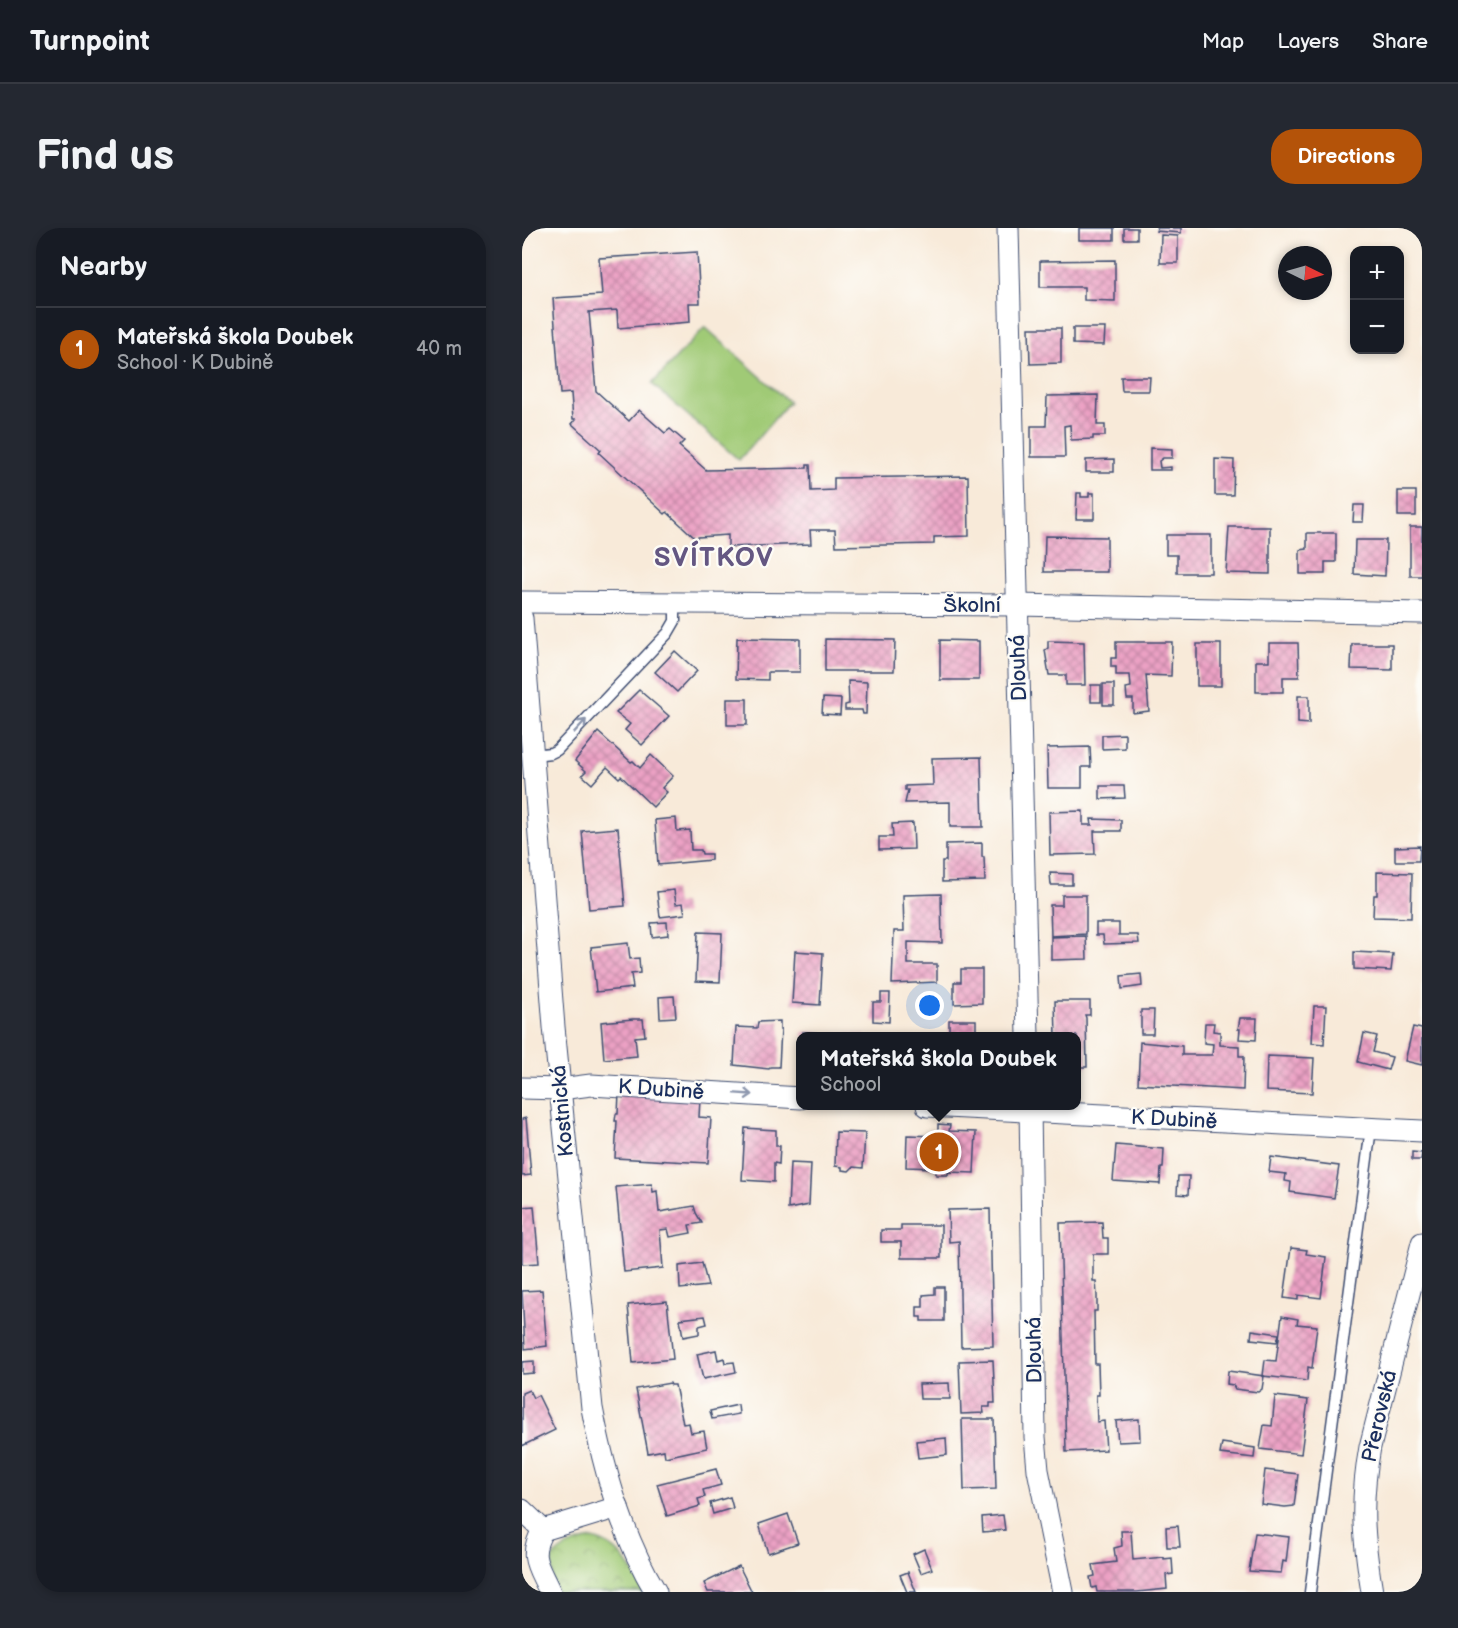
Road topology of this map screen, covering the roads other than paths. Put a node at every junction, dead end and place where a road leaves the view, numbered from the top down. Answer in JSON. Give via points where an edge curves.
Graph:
{"nodes":[{"id":1,"x":1008,"y":228,"type":"edge"},
{"id":2,"x":522,"y":602,"type":"edge"},
{"id":3,"x":675,"y":603,"type":"junction"},
{"id":4,"x":1016,"y":605,"type":"junction"},
{"id":5,"x":1422,"y":613,"type":"edge"},
{"id":6,"x":522,"y":618,"type":"edge"},
{"id":7,"x":533,"y":756,"type":"junction"},
{"id":8,"x":1028,"y":1032,"type":"edge"},
{"id":9,"x":522,"y":1088,"type":"edge"},
{"id":10,"x":560,"y":1089,"type":"junction"},
{"id":11,"x":796,"y":1098,"type":"edge"},
{"id":12,"x":1030,"y":1110,"type":"edge"},
{"id":13,"x":1048,"y":1110,"type":"edge"},
{"id":14,"x":1371,"y":1128,"type":"junction"},
{"id":15,"x":1422,"y":1131,"type":"edge"},
{"id":16,"x":1422,"y":1243,"type":"edge"},
{"id":17,"x":618,"y":1507,"type":"junction"},
{"id":18,"x":522,"y":1510,"type":"edge"},
{"id":19,"x":543,"y":1530,"type":"junction"},
{"id":20,"x":550,"y":1592,"type":"edge"},
{"id":21,"x":656,"y":1592,"type":"edge"},
{"id":22,"x":1063,"y":1592,"type":"edge"},
{"id":23,"x":1310,"y":1592,"type":"edge"},
{"id":24,"x":1372,"y":1592,"type":"edge"}],
"edges":[{"from":1,"to":4,"type":"street","name":"Dlouhá"},
{"from":2,"to":3,"type":"street","name":"Školní"},
{"from":3,"to":4,"type":"street","name":"Školní"},
{"from":7,"to":3,"type":"lane","one_way":true,"via":[[557,750],[668,633],[675,621]]},
{"from":4,"to":5,"type":"street","name":"Školní"},
{"from":4,"to":8,"type":"street","name":"Dlouhá"},
{"from":6,"to":7,"type":"street","name":"Kostnická"},
{"from":7,"to":10,"type":"street","name":"Kostnická"},
{"from":9,"to":10,"type":"street","name":"K Dubině"},
{"from":10,"to":11,"type":"street","name":"K Dubině","one_way":true,"via":[[591,1085]]},
{"from":10,"to":17,"type":"street","name":"Kostnická","via":[[592,1408]]},
{"from":12,"to":22,"type":"street","name":"Dlouhá","via":[[1035,1437]]},
{"from":13,"to":14,"type":"street","name":"K Dubině"},
{"from":14,"to":15,"type":"street","name":"K Dubině"},
{"from":14,"to":23,"type":"lane"},
{"from":16,"to":24,"type":"street","name":"Přerovská","via":[[1365,1476],[1363,1526]]},
{"from":17,"to":19,"type":"street"},
{"from":17,"to":21,"type":"street","name":"Kostnická"},
{"from":18,"to":19,"type":"street"},
{"from":19,"to":20,"type":"street","via":[[534,1550],[535,1559]]}]}
